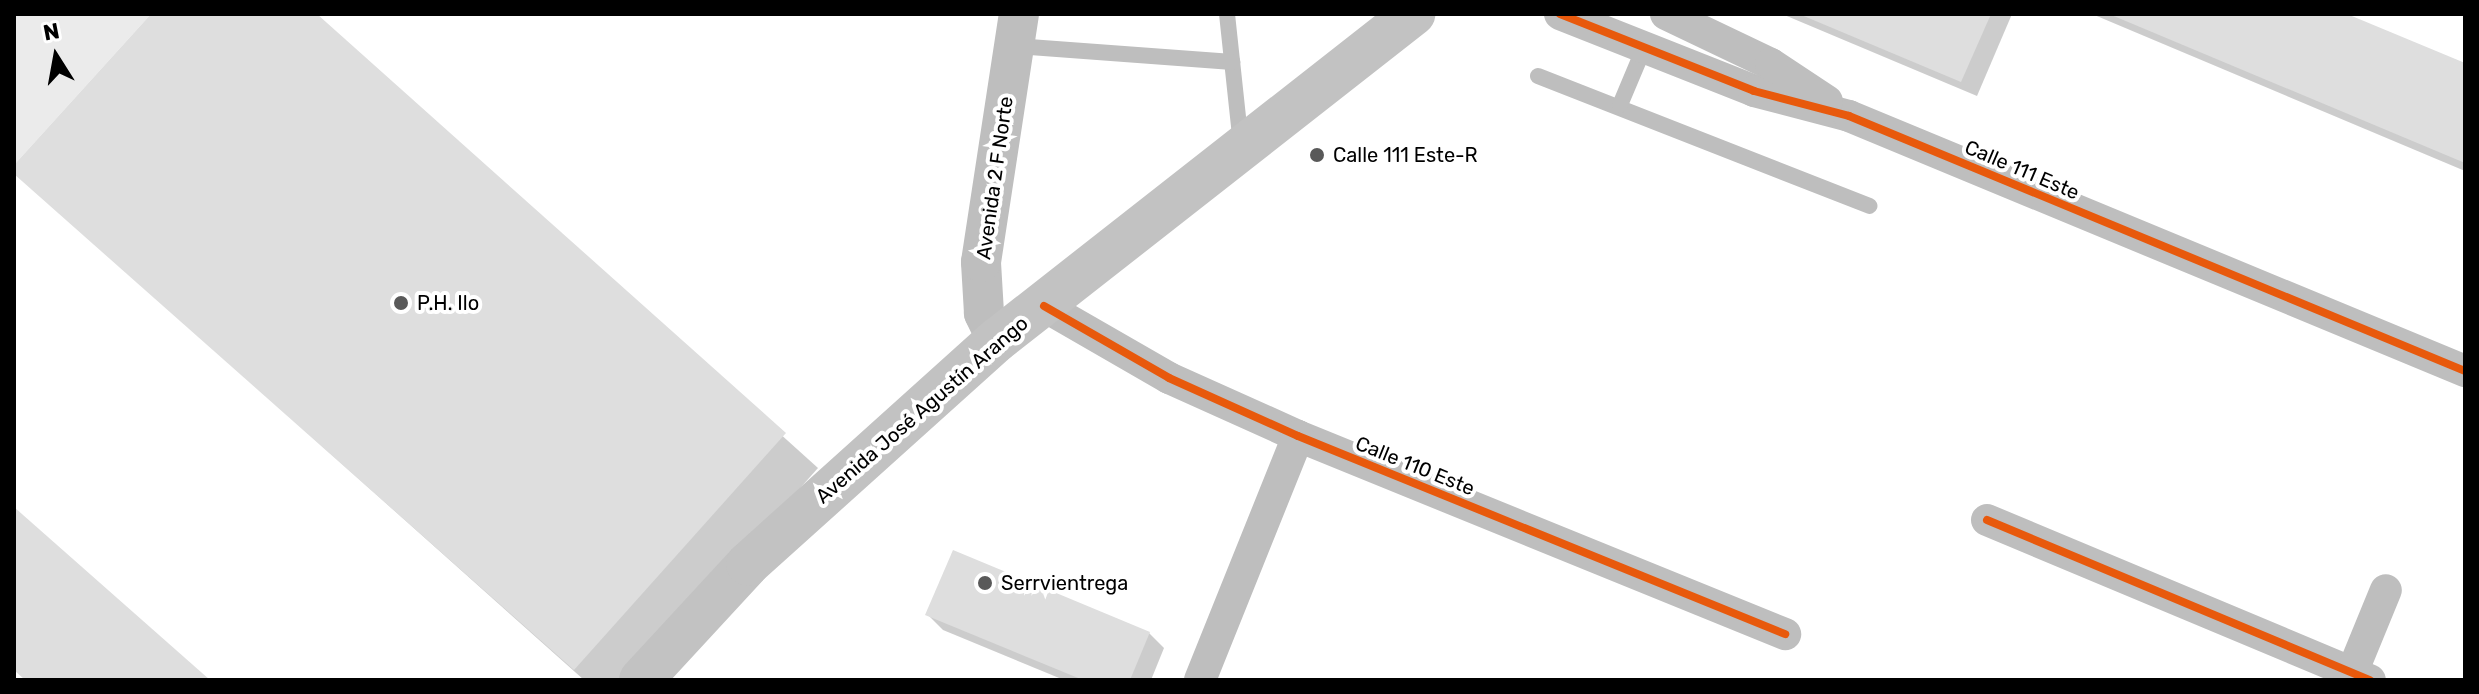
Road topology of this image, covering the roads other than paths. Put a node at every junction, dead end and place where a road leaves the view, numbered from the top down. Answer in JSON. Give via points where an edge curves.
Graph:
{"nodes":[{"id":1,"x":1227,"y":14,"type":"edge"},
{"id":2,"x":1413,"y":14,"type":"edge"},
{"id":3,"x":1560,"y":14,"type":"edge"},
{"id":4,"x":1666,"y":14,"type":"edge"},
{"id":5,"x":1016,"y":30,"type":"edge"},
{"id":6,"x":1644,"y":48,"type":"junction"},
{"id":7,"x":1232,"y":62,"type":"junction"},
{"id":8,"x":1538,"y":76,"type":"dead end"},
{"id":9,"x":1620,"y":105,"type":"junction"},
{"id":10,"x":1849,"y":116,"type":"junction"},
{"id":11,"x":1242,"y":152,"type":"junction"},
{"id":12,"x":1869,"y":206,"type":"dead end"},
{"id":13,"x":1044,"y":306,"type":"junction"},
{"id":14,"x":997,"y":340,"type":"junction"},
{"id":15,"x":2465,"y":371,"type":"edge"},
{"id":16,"x":1298,"y":436,"type":"junction"},
{"id":17,"x":1987,"y":520,"type":"dead end"},
{"id":18,"x":2386,"y":590,"type":"dead end"},
{"id":19,"x":1785,"y":634,"type":"dead end"},
{"id":20,"x":2357,"y":678,"type":"edge"},
{"id":21,"x":641,"y":680,"type":"edge"},
{"id":22,"x":1200,"y":680,"type":"edge"}],
"edges":[{"from":1,"to":7,"type":"lane"},
{"from":2,"to":11,"type":"main road","name":"Avenida José Agustín Arango"},
{"from":3,"to":6,"type":"street","name":"Calle 111 Este"},
{"from":4,"to":10,"type":"street","name":"Calle 111 Este","via":[[1771,64]]},
{"from":5,"to":7,"type":"lane"},
{"from":5,"to":14,"type":"street","name":"Avenida 2 F Norte","via":[[981,262],[984,313]]},
{"from":6,"to":9,"type":"lane"},
{"from":6,"to":10,"type":"street","name":"Calle 111 Este","via":[[1754,91]]},
{"from":7,"to":11,"type":"lane"},
{"from":8,"to":9,"type":"lane"},
{"from":9,"to":12,"type":"lane"},
{"from":10,"to":15,"type":"street","name":"Calle 111 Este"},
{"from":11,"to":13,"type":"main road","name":"Avenida José Agustín Arango"},
{"from":13,"to":14,"type":"main road","name":"Avenida José Agustín Arango"},
{"from":13,"to":16,"type":"street","name":"Calle 110 Este","via":[[1169,378]]},
{"from":14,"to":21,"type":"main road","name":"Avenida José Agustín Arango","via":[[748,564]]},
{"from":16,"to":19,"type":"street","name":"Calle 110 Este"},
{"from":16,"to":22,"type":"street"},
{"from":17,"to":20,"type":"street"},
{"from":18,"to":20,"type":"street"}]}
